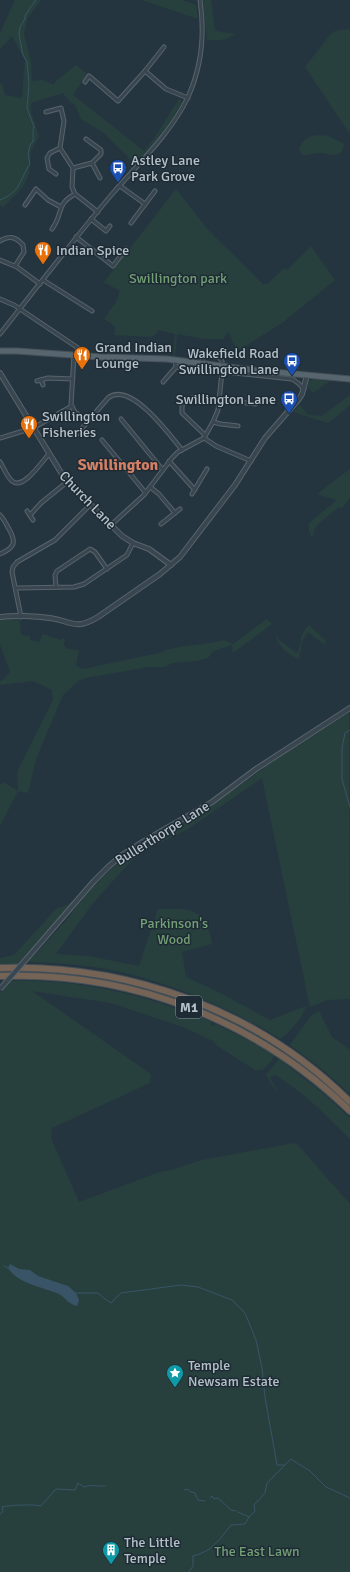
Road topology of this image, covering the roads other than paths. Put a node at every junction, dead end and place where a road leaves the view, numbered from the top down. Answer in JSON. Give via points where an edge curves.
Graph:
{"nodes":[{"id":1,"x":200,"y":0,"type":"edge"},
{"id":2,"x":164,"y":47,"type":"dead end"},
{"id":3,"x":145,"y":71,"type":"junction"},
{"id":4,"x":85,"y":82,"type":"dead end"},
{"id":5,"x":188,"y":98,"type":"junction"},
{"id":6,"x":46,"y":112,"type":"dead end"},
{"id":7,"x":86,"y":139,"type":"dead end"},
{"id":8,"x":60,"y":148,"type":"junction"},
{"id":9,"x":101,"y":153,"type":"junction"},
{"id":10,"x":106,"y":154,"type":"dead end"},
{"id":11,"x":92,"y":163,"type":"junction"},
{"id":12,"x":73,"y":168,"type":"junction"},
{"id":13,"x":56,"y":174,"type":"dead end"},
{"id":14,"x":100,"y":178,"type":"dead end"},
{"id":15,"x":37,"y":184,"type":"dead end"},
{"id":16,"x":120,"y":186,"type":"junction"},
{"id":17,"x":36,"y":189,"type":"junction"},
{"id":18,"x":155,"y":191,"type":"dead end"},
{"id":19,"x":75,"y":194,"type":"junction"},
{"id":20,"x":25,"y":204,"type":"dead end"},
{"id":21,"x":145,"y":204,"type":"junction"},
{"id":22,"x":61,"y":207,"type":"junction"},
{"id":23,"x":98,"y":212,"type":"junction"},
{"id":24,"x":91,"y":219,"type":"junction"},
{"id":25,"x":131,"y":223,"type":"dead end"},
{"id":26,"x":110,"y":226,"type":"dead end"},
{"id":27,"x":52,"y":229,"type":"dead end"},
{"id":28,"x":76,"y":237,"type":"junction"},
{"id":29,"x":0,"y":240,"type":"edge"},
{"id":30,"x":126,"y":250,"type":"dead end"},
{"id":31,"x":0,"y":260,"type":"edge"},
{"id":32,"x":15,"y":266,"type":"junction"},
{"id":33,"x":43,"y":280,"type":"junction"},
{"id":34,"x":40,"y":284,"type":"junction"},
{"id":35,"x":0,"y":299,"type":"edge"},
{"id":36,"x":20,"y":309,"type":"junction"},
{"id":37,"x":92,"y":311,"type":"dead end"},
{"id":38,"x":0,"y":334,"type":"edge"},
{"id":39,"x":0,"y":351,"type":"edge"},
{"id":40,"x":83,"y":353,"type":"junction"},
{"id":41,"x":74,"y":355,"type":"junction"},
{"id":42,"x":175,"y":360,"type":"junction"},
{"id":43,"x":201,"y":364,"type":"junction"},
{"id":44,"x":176,"y":367,"type":"junction"},
{"id":45,"x":222,"y":369,"type":"junction"},
{"id":46,"x":0,"y":373,"type":"edge"},
{"id":47,"x":307,"y":375,"type":"junction"},
{"id":48,"x":73,"y":379,"type":"junction"},
{"id":49,"x":41,"y":380,"type":"junction"},
{"id":50,"x":350,"y":380,"type":"edge"},
{"id":51,"x":36,"y":381,"type":"dead end"},
{"id":52,"x":163,"y":382,"type":"dead end"},
{"id":53,"x":43,"y":385,"type":"dead end"},
{"id":54,"x":304,"y":389,"type":"junction"},
{"id":55,"x":218,"y":400,"type":"junction"},
{"id":56,"x":256,"y":404,"type":"dead end"},
{"id":57,"x":72,"y":406,"type":"junction"},
{"id":58,"x":121,"y":419,"type":"dead end"},
{"id":59,"x":87,"y":421,"type":"junction"},
{"id":60,"x":214,"y":422,"type":"junction"},
{"id":61,"x":238,"y":426,"type":"dead end"},
{"id":62,"x":127,"y":427,"type":"junction"},
{"id":63,"x":33,"y":428,"type":"junction"},
{"id":64,"x":124,"y":430,"type":"dead end"},
{"id":65,"x":77,"y":434,"type":"dead end"},
{"id":66,"x":205,"y":436,"type":"junction"},
{"id":67,"x":0,"y":438,"type":"edge"},
{"id":68,"x":102,"y":440,"type":"dead end"},
{"id":69,"x":108,"y":447,"type":"junction"},
{"id":70,"x":104,"y":450,"type":"dead end"},
{"id":71,"x":182,"y":450,"type":"junction"},
{"id":72,"x":49,"y":454,"type":"junction"},
{"id":73,"x":169,"y":461,"type":"junction"},
{"id":74,"x":251,"y":461,"type":"junction"},
{"id":75,"x":0,"y":462,"type":"edge"},
{"id":76,"x":162,"y":469,"type":"junction"},
{"id":77,"x":207,"y":469,"type":"dead end"},
{"id":78,"x":67,"y":482,"type":"junction"},
{"id":79,"x":150,"y":487,"type":"junction"},
{"id":80,"x":195,"y":490,"type":"junction"},
{"id":81,"x":145,"y":492,"type":"junction"},
{"id":82,"x":192,"y":494,"type":"dead end"},
{"id":83,"x":90,"y":505,"type":"junction"},
{"id":84,"x":180,"y":509,"type":"dead end"},
{"id":85,"x":27,"y":511,"type":"dead end"},
{"id":86,"x":175,"y":513,"type":"junction"},
{"id":87,"x":0,"y":515,"type":"edge"},
{"id":88,"x":30,"y":515,"type":"junction"},
{"id":89,"x":33,"y":520,"type":"dead end"},
{"id":90,"x":161,"y":524,"type":"dead end"},
{"id":91,"x":111,"y":525,"type":"junction"},
{"id":92,"x":133,"y":543,"type":"junction"},
{"id":93,"x":0,"y":554,"type":"edge"},
{"id":94,"x":171,"y":565,"type":"junction"},
{"id":95,"x":107,"y":569,"type":"junction"},
{"id":96,"x":56,"y":587,"type":"junction"},
{"id":97,"x":16,"y":588,"type":"junction"},
{"id":98,"x":0,"y":617,"type":"edge"},
{"id":99,"x":21,"y":617,"type":"junction"},
{"id":100,"x":350,"y":708,"type":"edge"},
{"id":101,"x":0,"y":968,"type":"edge"},
{"id":102,"x":0,"y":976,"type":"edge"},
{"id":103,"x":0,"y":988,"type":"edge"},
{"id":104,"x":350,"y":1102,"type":"edge"},
{"id":105,"x":350,"y":1111,"type":"edge"}],
"edges":[{"from":1,"to":5,"type":"street","via":[[203,30],[200,65]]},
{"from":2,"to":3,"type":"street"},
{"from":3,"to":4,"type":"street","via":[[118,101],[90,76]]},
{"from":3,"to":5,"type":"street","via":[[166,89]]},
{"from":5,"to":16,"type":"street","via":[[168,129]]},
{"from":6,"to":8,"type":"street","via":[[62,108],[64,121]]},
{"from":7,"to":9,"type":"street","via":[[101,150]]},
{"from":8,"to":12,"type":"street"},
{"from":8,"to":13,"type":"street","via":[[50,153],[47,158],[49,169]]},
{"from":9,"to":10,"type":"street"},
{"from":9,"to":11,"type":"street"},
{"from":11,"to":12,"type":"street"},
{"from":11,"to":14,"type":"street"},
{"from":12,"to":19,"type":"street","via":[[72,182]]},
{"from":15,"to":17,"type":"street"},
{"from":16,"to":21,"type":"street"},
{"from":16,"to":23,"type":"street"},
{"from":17,"to":20,"type":"street"},
{"from":17,"to":22,"type":"street"},
{"from":18,"to":21,"type":"street"},
{"from":19,"to":22,"type":"street","via":[[66,199]]},
{"from":19,"to":23,"type":"street"},
{"from":21,"to":25,"type":"street"},
{"from":22,"to":27,"type":"street","via":[[58,220]]},
{"from":23,"to":24,"type":"street"},
{"from":24,"to":26,"type":"street","via":[[106,231]]},
{"from":24,"to":28,"type":"street"},
{"from":28,"to":30,"type":"street","via":[[113,266]]},
{"from":28,"to":33,"type":"street"},
{"from":29,"to":32,"type":"street","via":[[13,237],[23,245],[24,252]]},
{"from":31,"to":32,"type":"street"},
{"from":32,"to":34,"type":"street"},
{"from":33,"to":34,"type":"street"},
{"from":33,"to":37,"type":"street"},
{"from":34,"to":36,"type":"street"},
{"from":35,"to":36,"type":"street"},
{"from":36,"to":38,"type":"street"},
{"from":36,"to":40,"type":"street"},
{"from":39,"to":41,"type":"main road"},
{"from":40,"to":41,"type":"main road"},
{"from":40,"to":42,"type":"main road"},
{"from":41,"to":48,"type":"street"},
{"from":42,"to":43,"type":"main road"},
{"from":42,"to":44,"type":"street"},
{"from":43,"to":45,"type":"main road"},
{"from":43,"to":45,"type":"street","via":[[204,356],[219,357],[222,360]]},
{"from":44,"to":45,"type":"street"},
{"from":44,"to":52,"type":"street"},
{"from":45,"to":47,"type":"main road"},
{"from":45,"to":54,"type":"street","via":[[292,379]]},
{"from":45,"to":55,"type":"street"},
{"from":46,"to":63,"type":"street","name":"Church Lane"},
{"from":47,"to":50,"type":"main road"},
{"from":47,"to":54,"type":"street"},
{"from":48,"to":49,"type":"street"},
{"from":48,"to":57,"type":"street"},
{"from":49,"to":51,"type":"street"},
{"from":49,"to":53,"type":"street"},
{"from":54,"to":74,"type":"street","via":[[299,399],[265,438]]},
{"from":55,"to":56,"type":"street"},
{"from":55,"to":60,"type":"street"},
{"from":55,"to":66,"type":"street","via":[[194,397],[182,406],[184,416]]},
{"from":57,"to":59,"type":"street","via":[[75,412]]},
{"from":57,"to":63,"type":"street"},
{"from":58,"to":62,"type":"street"},
{"from":59,"to":65,"type":"street"},
{"from":59,"to":71,"type":"street","via":[[108,398],[121,395],[135,401],[151,413]]},
{"from":60,"to":61,"type":"street"},
{"from":60,"to":66,"type":"street"},
{"from":62,"to":64,"type":"street"},
{"from":62,"to":76,"type":"street"},
{"from":63,"to":67,"type":"street"},
{"from":63,"to":72,"type":"street","name":"Church Lane"},
{"from":66,"to":71,"type":"street"},
{"from":66,"to":74,"type":"street","via":[[216,446]]},
{"from":68,"to":69,"type":"street"},
{"from":69,"to":70,"type":"street"},
{"from":69,"to":81,"type":"street"},
{"from":71,"to":73,"type":"street"},
{"from":72,"to":75,"type":"street","via":[[22,483],[11,481]]},
{"from":72,"to":78,"type":"street","name":"Church Lane"},
{"from":73,"to":76,"type":"street"},
{"from":73,"to":80,"type":"street"},
{"from":74,"to":94,"type":"street","via":[[195,538]]},
{"from":76,"to":79,"type":"street"},
{"from":77,"to":80,"type":"street"},
{"from":78,"to":83,"type":"street","name":"Church Lane"},
{"from":78,"to":88,"type":"street"},
{"from":79,"to":81,"type":"street"},
{"from":79,"to":86,"type":"street","via":[[160,494]]},
{"from":80,"to":82,"type":"street"},
{"from":81,"to":91,"type":"street"},
{"from":83,"to":91,"type":"street","name":"Church Lane"},
{"from":83,"to":97,"type":"street","via":[[54,540],[15,564],[12,572]]},
{"from":84,"to":86,"type":"street"},
{"from":85,"to":88,"type":"street"},
{"from":86,"to":90,"type":"street"},
{"from":87,"to":93,"type":"street","via":[[14,540],[10,548]]},
{"from":88,"to":89,"type":"street"},
{"from":91,"to":92,"type":"street","name":"Church Lane"},
{"from":92,"to":94,"type":"street","name":"Church Lane","via":[[149,549]]},
{"from":92,"to":95,"type":"street","via":[[127,555]]},
{"from":94,"to":99,"type":"street","via":[[85,624],[74,625],[48,617]]},
{"from":95,"to":96,"type":"street","via":[[81,586]]},
{"from":95,"to":96,"type":"street","via":[[96,552],[90,549],[57,571]]},
{"from":96,"to":97,"type":"street"},
{"from":97,"to":99,"type":"street"},
{"from":98,"to":99,"type":"street"},
{"from":100,"to":103,"type":"street","name":"Bullerthorpe Lane","bridge":true,"via":[[256,769],[212,802],[138,844],[117,859],[81,894]]},
{"from":101,"to":104,"type":"highway","number":"M1","via":[[65,970],[127,980],[169,991],[256,1030],[316,1071]]},
{"from":102,"to":105,"type":"highway","number":"M1","via":[[57,976],[89,980],[121,986],[176,1002],[262,1042],[285,1057]]}]}
